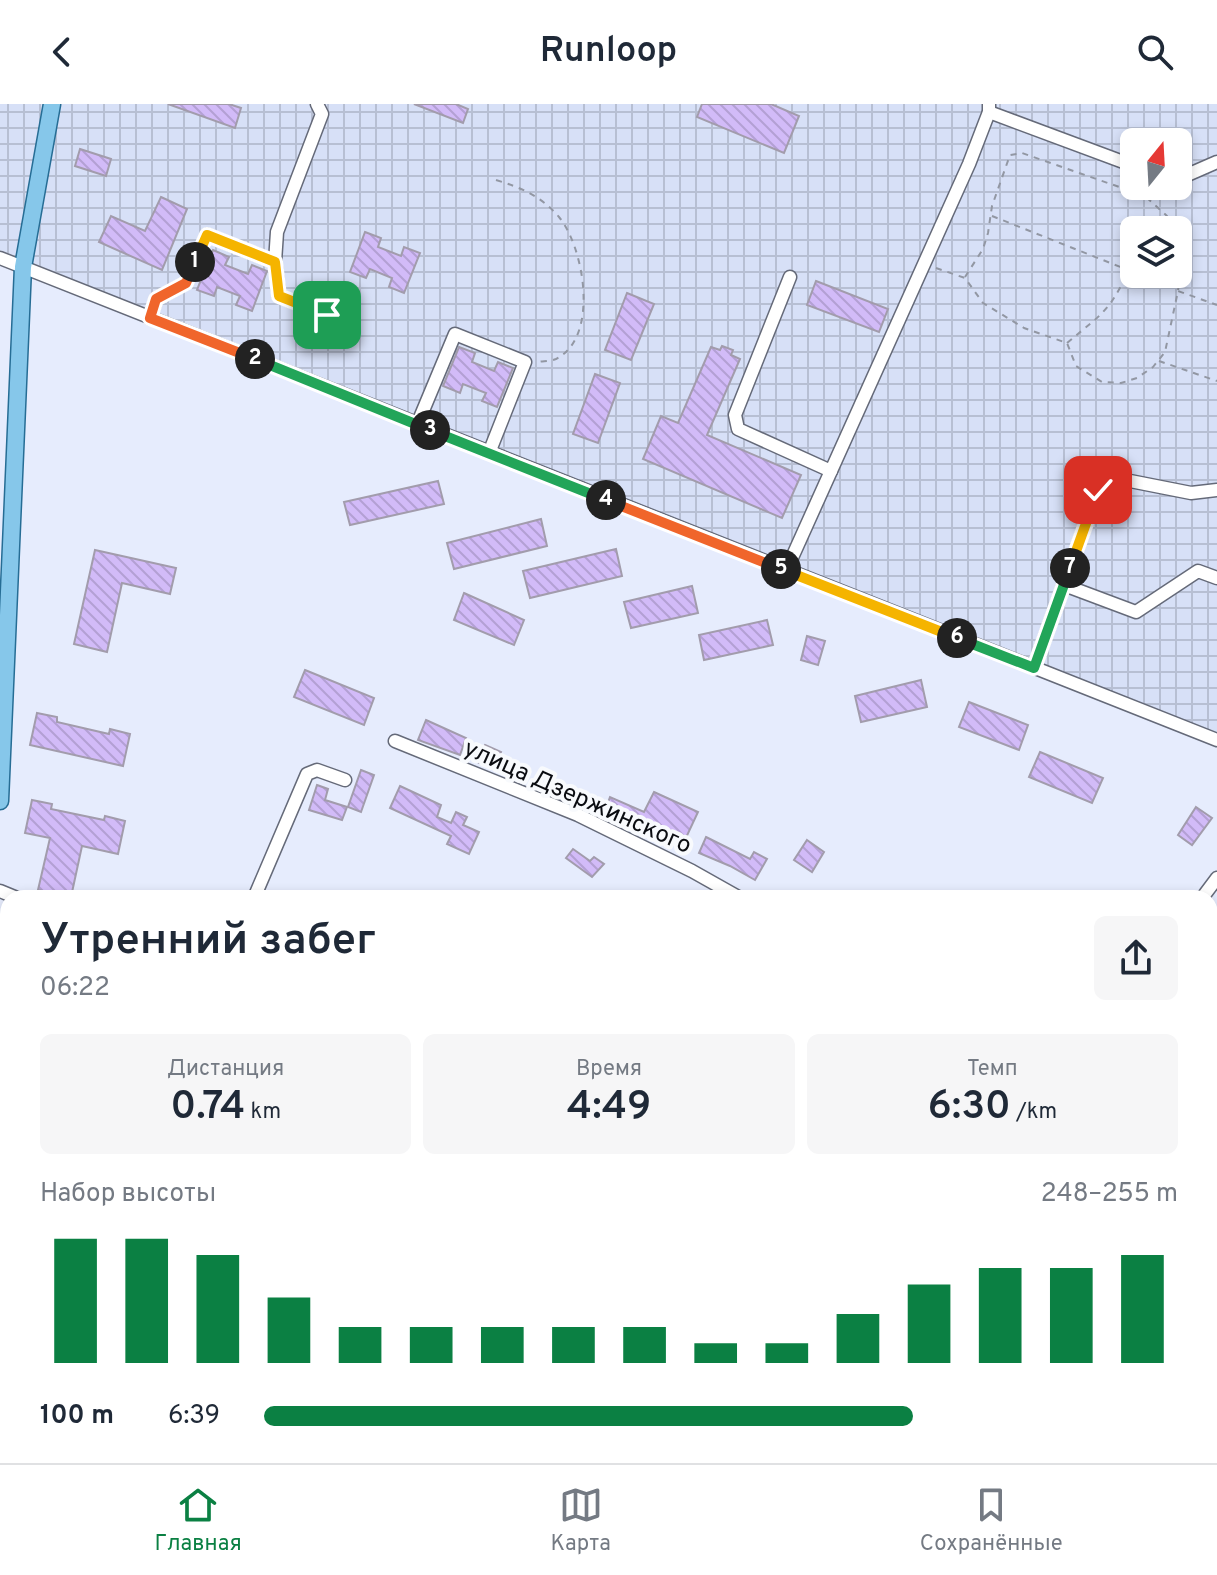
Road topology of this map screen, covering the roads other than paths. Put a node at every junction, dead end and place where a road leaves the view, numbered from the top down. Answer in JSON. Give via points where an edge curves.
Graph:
{"nodes":[{"id":1,"x":52,"y":104,"type":"edge"},
{"id":2,"x":317,"y":104,"type":"edge"},
{"id":3,"x":989,"y":108,"type":"edge"},
{"id":4,"x":1120,"y":160,"type":"edge"},
{"id":5,"x":1217,"y":162,"type":"edge"},
{"id":6,"x":1192,"y":173,"type":"edge"},
{"id":7,"x":0,"y":258,"type":"edge"},
{"id":8,"x":275,"y":262,"type":"junction"},
{"id":9,"x":23,"y":267,"type":"junction"},
{"id":10,"x":790,"y":277,"type":"dead end"},
{"id":11,"x":327,"y":315,"type":"dead end"},
{"id":12,"x":150,"y":318,"type":"junction"},
{"id":13,"x":417,"y":425,"type":"junction"},
{"id":14,"x":489,"y":453,"type":"junction"},
{"id":15,"x":831,"y":471,"type":"junction"},
{"id":16,"x":1217,"y":490,"type":"edge"},
{"id":17,"x":786,"y":571,"type":"junction"},
{"id":18,"x":1217,"y":578,"type":"edge"},
{"id":19,"x":1064,"y":585,"type":"junction"},
{"id":20,"x":4,"y":605,"type":"edge"},
{"id":21,"x":1034,"y":668,"type":"junction"},
{"id":22,"x":1217,"y":740,"type":"edge"},
{"id":23,"x":395,"y":741,"type":"dead end"},
{"id":24,"x":345,"y":780,"type":"dead end"},
{"id":25,"x":0,"y":801,"type":"edge"},
{"id":26,"x":257,"y":890,"type":"edge"},
{"id":27,"x":726,"y":890,"type":"edge"}],
"edges":[{"from":1,"to":9,"type":"main road"},
{"from":2,"to":8,"type":"street","via":[[322,114],[277,232]]},
{"from":3,"to":4,"type":"street"},
{"from":3,"to":15,"type":"street"},
{"from":5,"to":6,"type":"street"},
{"from":7,"to":9,"type":"street"},
{"from":8,"to":11,"type":"street","via":[[279,296]]},
{"from":8,"to":12,"type":"street","via":[[207,235],[186,283],[156,299]]},
{"from":9,"to":12,"type":"street"},
{"from":9,"to":20,"type":"main road"},
{"from":10,"to":15,"type":"street","via":[[735,415],[738,429]]},
{"from":12,"to":13,"type":"street"},
{"from":13,"to":14,"type":"street"},
{"from":13,"to":14,"type":"street","via":[[455,334],[525,362]]},
{"from":14,"to":17,"type":"street"},
{"from":15,"to":17,"type":"street"},
{"from":16,"to":19,"type":"street","via":[[1191,493],[1115,478],[1104,483]]},
{"from":17,"to":21,"type":"street"},
{"from":18,"to":19,"type":"street","via":[[1198,571],[1136,612]]},
{"from":19,"to":21,"type":"street"},
{"from":20,"to":25,"type":"main road"},
{"from":21,"to":22,"type":"street"},
{"from":23,"to":27,"type":"street","name":"улица Дзержинского","via":[[578,815]]},
{"from":24,"to":26,"type":"street","via":[[317,770],[307,774]]}]}
